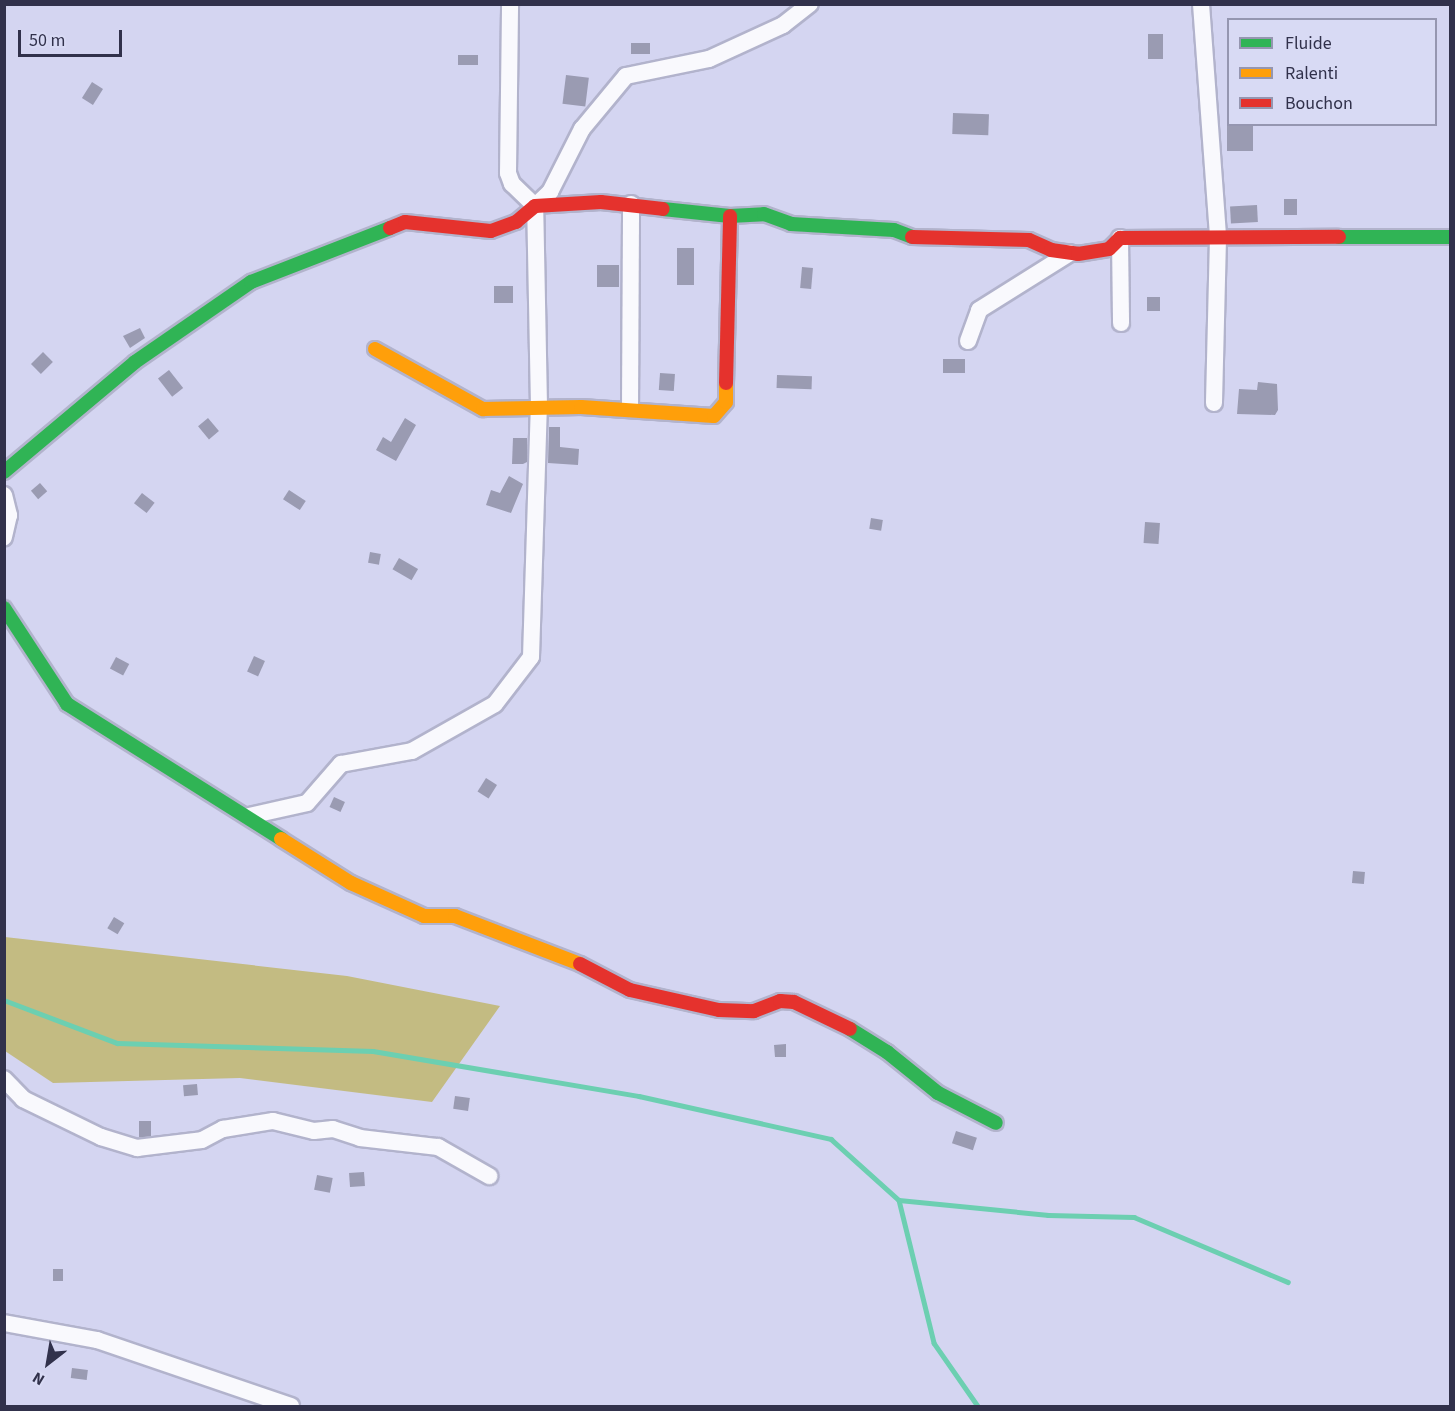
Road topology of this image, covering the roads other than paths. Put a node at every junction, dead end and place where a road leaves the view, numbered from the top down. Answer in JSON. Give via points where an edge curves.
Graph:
{"nodes":[{"id":1,"x":510,"y":4,"type":"edge"},
{"id":2,"x":810,"y":4,"type":"edge"},
{"id":3,"x":1201,"y":4,"type":"edge"},
{"id":4,"x":631,"y":204,"type":"junction"},
{"id":5,"x":535,"y":206,"type":"junction"},
{"id":6,"x":730,"y":216,"type":"junction"},
{"id":7,"x":1450,"y":237,"type":"edge"},
{"id":8,"x":1120,"y":238,"type":"junction"},
{"id":9,"x":1218,"y":238,"type":"junction"},
{"id":10,"x":1070,"y":253,"type":"junction"},
{"id":11,"x":1121,"y":323,"type":"dead end"},
{"id":12,"x":968,"y":341,"type":"dead end"},
{"id":13,"x":375,"y":350,"type":"dead end"},
{"id":14,"x":1214,"y":403,"type":"dead end"},
{"id":15,"x":539,"y":406,"type":"junction"},
{"id":16,"x":630,"y":408,"type":"junction"},
{"id":17,"x":4,"y":472,"type":"edge"},
{"id":18,"x":4,"y":495,"type":"edge"},
{"id":19,"x":4,"y":537,"type":"edge"},
{"id":20,"x":4,"y":608,"type":"edge"},
{"id":21,"x":249,"y":816,"type":"junction"},
{"id":22,"x":4,"y":1079,"type":"edge"},
{"id":23,"x":996,"y":1123,"type":"dead end"},
{"id":24,"x":489,"y":1176,"type":"dead end"},
{"id":25,"x":4,"y":1323,"type":"edge"},
{"id":26,"x":291,"y":1407,"type":"edge"}],
"edges":[{"from":1,"to":5,"type":"street","via":[[508,173],[512,184]]},
{"from":2,"to":5,"type":"street","via":[[783,25],[716,57],[644,70],[621,79],[582,129],[550,192]]},
{"from":3,"to":9,"type":"street"},
{"from":4,"to":5,"type":"street"},
{"from":4,"to":6,"type":"street"},
{"from":4,"to":16,"type":"street"},
{"from":5,"to":15,"type":"street"},
{"from":5,"to":17,"type":"street","via":[[516,222],[491,231],[416,222],[395,225],[250,282],[135,362]]},
{"from":6,"to":10,"type":"street","via":[[764,214],[791,224],[894,230],[930,239],[1029,240]]},
{"from":6,"to":16,"type":"street","via":[[726,402],[722,411],[714,416]]},
{"from":7,"to":9,"type":"street"},
{"from":8,"to":9,"type":"street"},
{"from":8,"to":10,"type":"street","via":[[1097,253]]},
{"from":8,"to":11,"type":"street"},
{"from":9,"to":14,"type":"street"},
{"from":10,"to":12,"type":"street","via":[[979,310]]},
{"from":13,"to":15,"type":"street","via":[[476,407]]},
{"from":15,"to":16,"type":"street"},
{"from":15,"to":21,"type":"street","via":[[533,648],[526,665],[495,704],[412,751],[341,764],[307,803]]},
{"from":18,"to":19,"type":"street","via":[[9,515]]},
{"from":20,"to":21,"type":"street","via":[[66,704]]},
{"from":21,"to":23,"type":"street","via":[[351,883],[424,916],[455,916],[563,955],[630,990],[719,1010],[754,1011],[780,1001],[794,1002],[841,1023],[887,1052],[938,1094]]},
{"from":22,"to":24,"type":"street","via":[[23,1099],[100,1137],[137,1148],[202,1140],[224,1129],[273,1121],[314,1131],[333,1128],[360,1138],[438,1147]]},
{"from":25,"to":26,"type":"street","via":[[97,1340]]}]}
